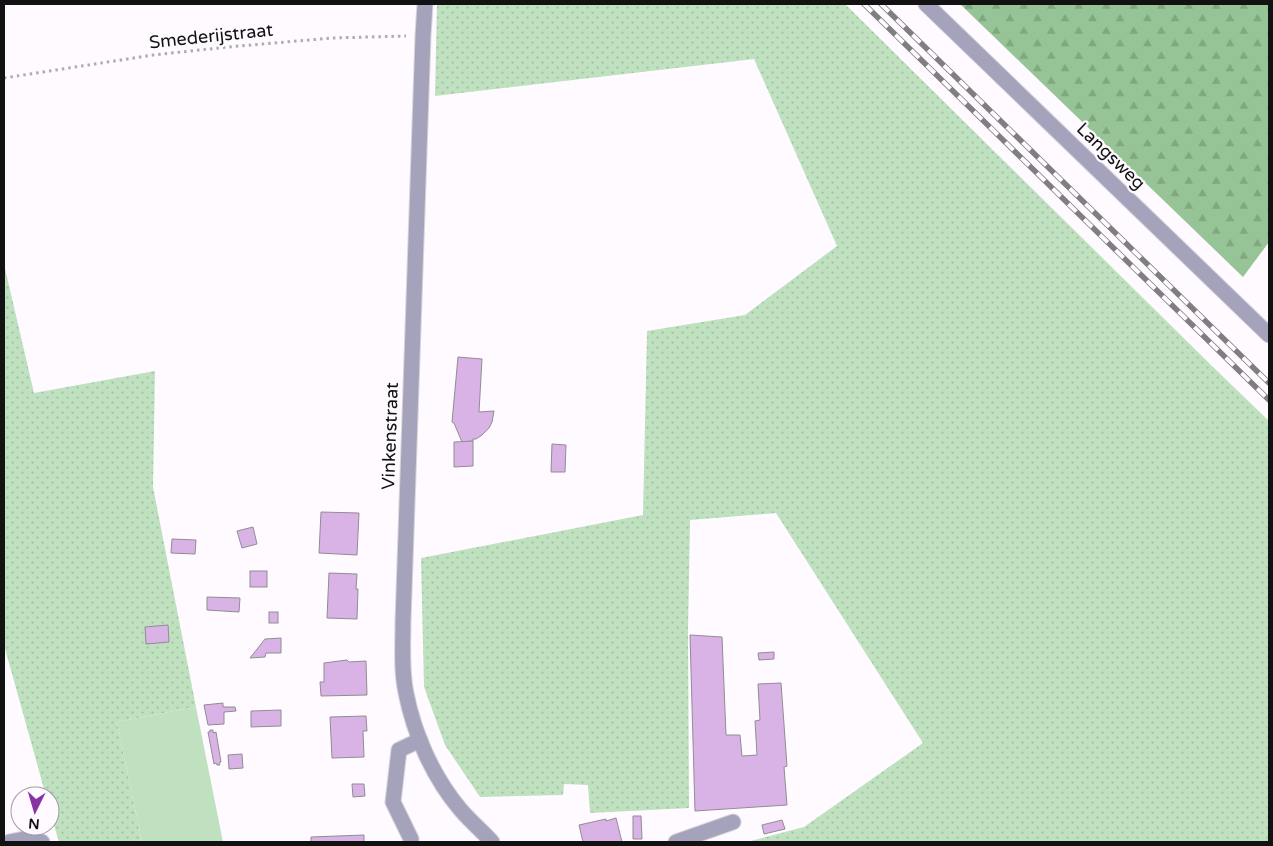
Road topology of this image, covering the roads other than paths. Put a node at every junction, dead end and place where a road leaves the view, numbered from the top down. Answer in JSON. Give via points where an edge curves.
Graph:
{"nodes":[{"id":1,"x":425,"y":4,"type":"edge"},
{"id":2,"x":926,"y":4,"type":"edge"},
{"id":3,"x":1269,"y":334,"type":"edge"},
{"id":4,"x":420,"y":740,"type":"junction"},
{"id":5,"x":733,"y":822,"type":"dead end"},
{"id":6,"x":9,"y":842,"type":"edge"},
{"id":7,"x":42,"y":842,"type":"edge"},
{"id":8,"x":411,"y":842,"type":"edge"},
{"id":9,"x":492,"y":842,"type":"edge"},
{"id":10,"x":676,"y":842,"type":"edge"}],
"edges":[{"from":1,"to":4,"type":"street","name":"Vinkenstraat","via":[[402,663],[412,719]]},
{"from":2,"to":3,"type":"street","name":"Langsweg"},
{"from":4,"to":8,"type":"street","via":[[399,750],[393,802]]},
{"from":4,"to":9,"type":"street","name":"Vinkenstraat","via":[[446,790]]},
{"from":5,"to":10,"type":"street"},
{"from":6,"to":7,"type":"street","via":[[24,839]]}]}
